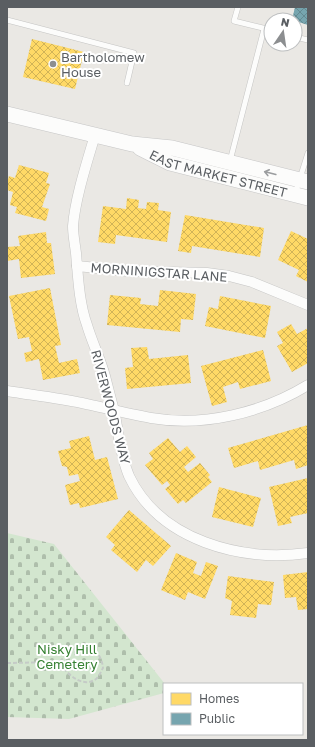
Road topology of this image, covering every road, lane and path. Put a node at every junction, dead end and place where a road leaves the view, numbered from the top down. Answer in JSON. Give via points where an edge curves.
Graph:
{"nodes":[{"id":1,"x":238,"y":7,"type":"edge"},
{"id":2,"x":7,"y":20,"type":"edge"},
{"id":3,"x":263,"y":29,"type":"edge"},
{"id":4,"x":263,"y":33,"type":"edge"},
{"id":5,"x":127,"y":83,"type":"dead end"},
{"id":6,"x":7,"y":114,"type":"edge"},
{"id":7,"x":95,"y":135,"type":"junction"},
{"id":8,"x":132,"y":144,"type":"junction"},
{"id":9,"x":308,"y":153,"type":"edge"},
{"id":10,"x":230,"y":162,"type":"junction"},
{"id":11,"x":303,"y":189,"type":"edge"},
{"id":12,"x":77,"y":266,"type":"junction"},
{"id":13,"x":308,"y":305,"type":"edge"},
{"id":14,"x":308,"y":385,"type":"edge"},
{"id":15,"x":7,"y":392,"type":"edge"},
{"id":16,"x":114,"y":410,"type":"junction"},
{"id":17,"x":308,"y":553,"type":"edge"},
{"id":18,"x":59,"y":662,"type":"junction"},
{"id":19,"x":7,"y":663,"type":"edge"}],
"edges":[{"from":1,"to":3,"type":"lane","via":[[234,21]]},
{"from":2,"to":5,"type":"lane","via":[[134,53]]},
{"from":4,"to":10,"type":"lane"},
{"from":6,"to":7,"type":"street","name":"EAST MARKET STREET"},
{"from":7,"to":8,"type":"street","name":"EAST MARKET STREET"},
{"from":7,"to":12,"type":"street","name":"RIVERWOODS WAY","via":[[73,226]]},
{"from":8,"to":10,"type":"street","name":"EAST MARKET STREET","via":[[172,148]]},
{"from":8,"to":11,"type":"street","name":"EAST MARKET STREET","via":[[170,162]]},
{"from":9,"to":11,"type":"lane"},
{"from":11,"to":10,"type":"street","name":"EAST MARKET STREET","one_way":true},
{"from":12,"to":13,"type":"street","name":"MORNINIGSTAR LANE","via":[[229,276],[252,282]]},
{"from":12,"to":16,"type":"street","name":"RIVERWOODS WAY","via":[[86,324],[101,363]]},
{"from":14,"to":16,"type":"street","via":[[265,405],[211,419],[165,420]]},
{"from":15,"to":16,"type":"street","via":[[81,402]]},
{"from":16,"to":17,"type":"street","name":"RIVERWOODS WAY","via":[[129,476],[146,502],[163,520],[193,538],[229,549],[278,554]]},
{"from":18,"to":18,"type":"path","via":[[73,678],[87,682],[96,678],[103,668],[99,655],[85,646],[74,648]]},
{"from":18,"to":19,"type":"path"}]}
